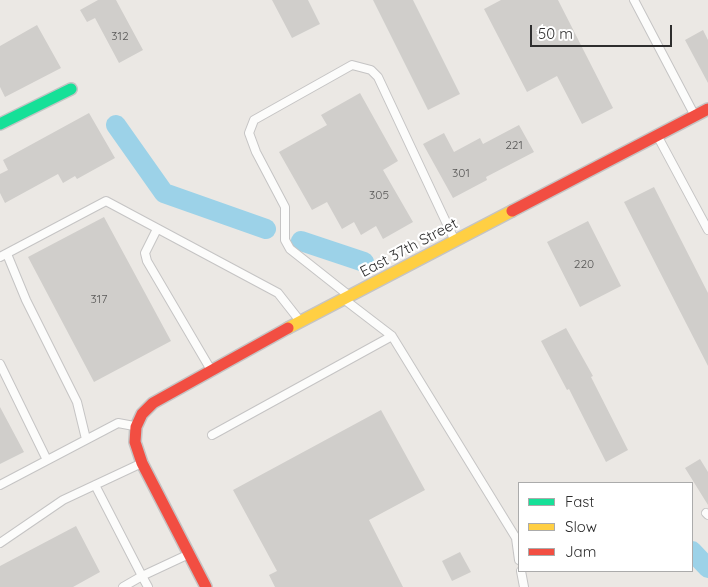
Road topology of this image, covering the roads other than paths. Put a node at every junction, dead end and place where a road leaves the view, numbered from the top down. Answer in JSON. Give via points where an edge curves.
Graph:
{"nodes":[{"id":1,"x":634,"y":0,"type":"edge"},
{"id":2,"x":71,"y":89,"type":"dead end"},
{"id":3,"x":708,"y":109,"type":"edge"},
{"id":4,"x":695,"y":116,"type":"junction"},
{"id":5,"x":0,"y":124,"type":"edge"},
{"id":6,"x":657,"y":135,"type":"junction"},
{"id":7,"x":157,"y":229,"type":"junction"},
{"id":8,"x":708,"y":230,"type":"edge"},
{"id":9,"x":455,"y":241,"type":"junction"},
{"id":10,"x":3,"y":256,"type":"edge"},
{"id":11,"x":347,"y":297,"type":"junction"},
{"id":12,"x":300,"y":322,"type":"junction"},
{"id":13,"x":392,"y":336,"type":"junction"},
{"id":14,"x":0,"y":364,"type":"edge"},
{"id":15,"x":211,"y":370,"type":"junction"},
{"id":16,"x":136,"y":427,"type":"junction"},
{"id":17,"x":212,"y":435,"type":"dead end"},
{"id":18,"x":86,"y":439,"type":"junction"},
{"id":19,"x":47,"y":460,"type":"junction"},
{"id":20,"x":142,"y":462,"type":"junction"},
{"id":21,"x":0,"y":485,"type":"edge"},
{"id":22,"x":95,"y":485,"type":"junction"},
{"id":23,"x":0,"y":543,"type":"edge"},
{"id":24,"x":518,"y":553,"type":"edge"},
{"id":25,"x":189,"y":554,"type":"junction"},
{"id":26,"x":521,"y":572,"type":"edge"},
{"id":27,"x":142,"y":576,"type":"junction"},
{"id":28,"x":123,"y":587,"type":"edge"},
{"id":29,"x":148,"y":587,"type":"edge"},
{"id":30,"x":206,"y":587,"type":"edge"},
{"id":31,"x":524,"y":587,"type":"edge"}],
"edges":[{"from":1,"to":4,"type":"lane"},
{"from":2,"to":5,"type":"street"},
{"from":3,"to":4,"type":"street","name":"East 37th Street"},
{"from":4,"to":6,"type":"street","name":"East 37th Street"},
{"from":6,"to":8,"type":"lane"},
{"from":6,"to":9,"type":"street","name":"East 37th Street"},
{"from":7,"to":10,"type":"lane","via":[[106,201]]},
{"from":7,"to":12,"type":"lane","via":[[278,294]]},
{"from":7,"to":15,"type":"lane","via":[[145,253],[147,261]]},
{"from":9,"to":11,"type":"street","name":"East 37th Street"},
{"from":9,"to":11,"type":"lane","via":[[378,77],[371,70],[352,65],[254,120],[250,133],[256,152],[285,207],[285,240],[290,249]]},
{"from":10,"to":18,"type":"lane","via":[[77,402]]},
{"from":11,"to":12,"type":"street","name":"East 37th Street"},
{"from":11,"to":13,"type":"lane"},
{"from":12,"to":15,"type":"street","name":"East 37th Street"},
{"from":13,"to":17,"type":"lane"},
{"from":13,"to":24,"type":"lane","via":[[516,538]]},
{"from":14,"to":19,"type":"lane"},
{"from":15,"to":16,"type":"street","name":"East 37th Street","via":[[153,402]]},
{"from":16,"to":18,"type":"lane","via":[[118,423]]},
{"from":16,"to":20,"type":"street","via":[[135,442]]},
{"from":18,"to":19,"type":"lane"},
{"from":19,"to":21,"type":"lane"},
{"from":20,"to":22,"type":"lane"},
{"from":20,"to":25,"type":"street"},
{"from":22,"to":23,"type":"lane","via":[[63,500]]},
{"from":22,"to":27,"type":"lane"},
{"from":25,"to":27,"type":"lane"},
{"from":25,"to":30,"type":"street"},
{"from":26,"to":31,"type":"lane"},
{"from":27,"to":28,"type":"lane"},
{"from":27,"to":29,"type":"lane"}]}
